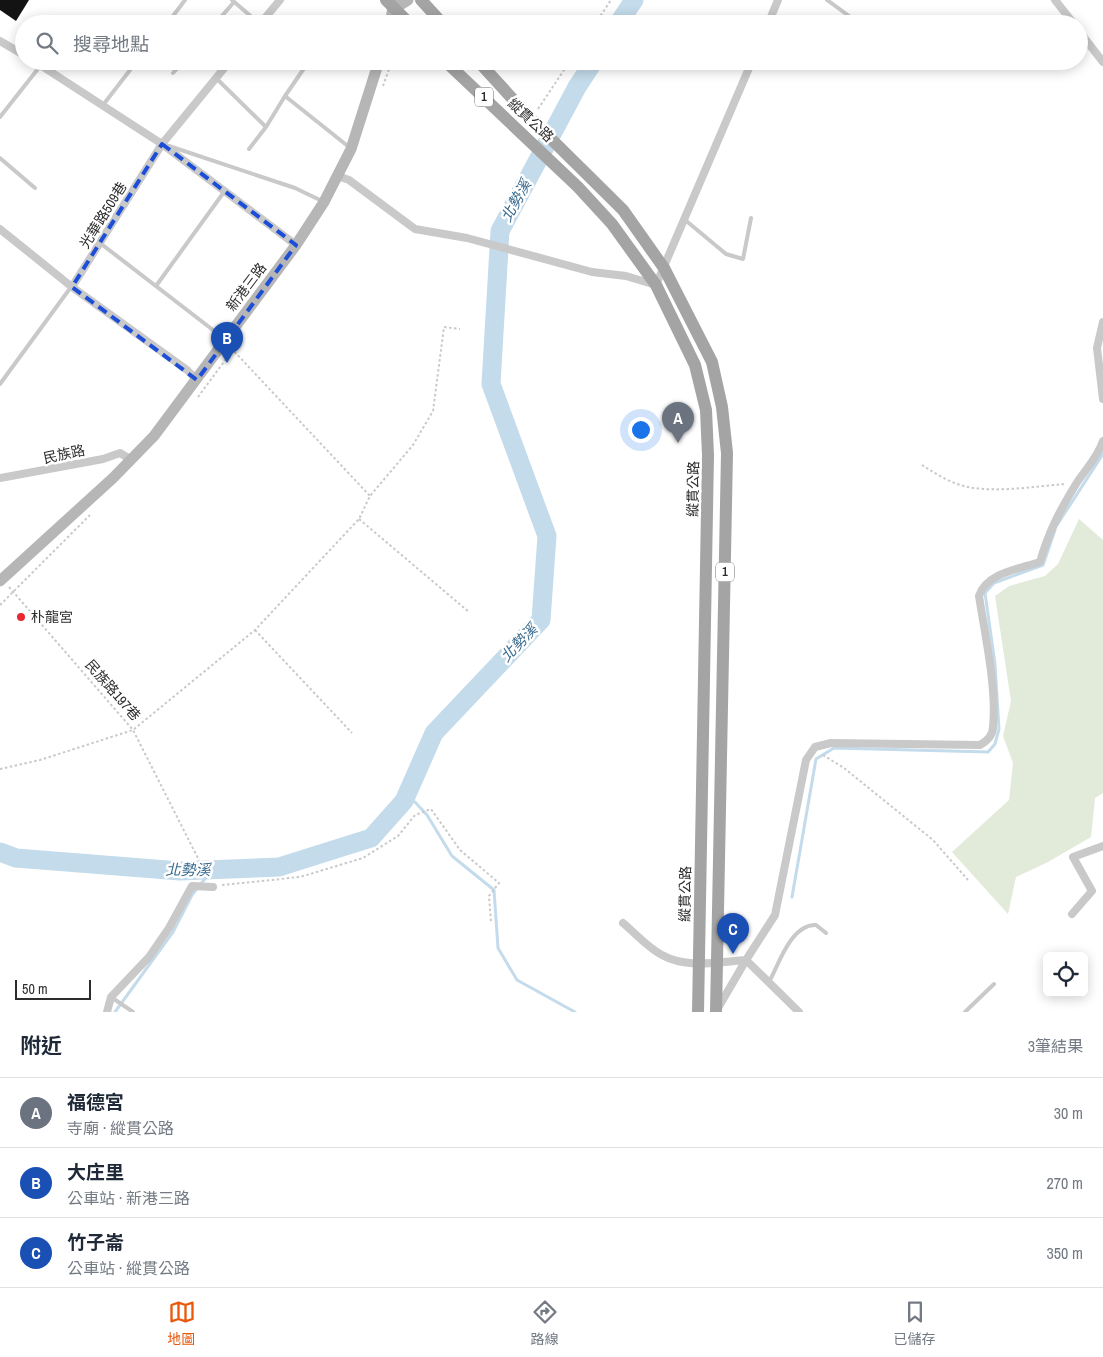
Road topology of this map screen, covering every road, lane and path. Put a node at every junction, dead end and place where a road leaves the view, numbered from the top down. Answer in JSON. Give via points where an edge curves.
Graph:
{"nodes":[{"id":1,"x":185,"y":0,"type":"edge"},
{"id":2,"x":280,"y":0,"type":"edge"},
{"id":3,"x":408,"y":0,"type":"edge"},
{"id":4,"x":422,"y":0,"type":"edge"},
{"id":5,"x":611,"y":0,"type":"edge"},
{"id":6,"x":778,"y":0,"type":"edge"},
{"id":7,"x":827,"y":0,"type":"edge"},
{"id":8,"x":1055,"y":0,"type":"edge"},
{"id":9,"x":233,"y":1,"type":"edge"},
{"id":10,"x":392,"y":3,"type":"edge"},
{"id":11,"x":174,"y":15,"type":"edge"},
{"id":12,"x":222,"y":15,"type":"edge"},
{"id":13,"x":249,"y":15,"type":"edge"},
{"id":14,"x":268,"y":15,"type":"edge"},
{"id":15,"x":402,"y":15,"type":"edge"},
{"id":16,"x":435,"y":15,"type":"edge"},
{"id":17,"x":601,"y":15,"type":"edge"},
{"id":18,"x":772,"y":15,"type":"edge"},
{"id":19,"x":848,"y":15,"type":"edge"},
{"id":20,"x":1067,"y":15,"type":"edge"},
{"id":21,"x":0,"y":41,"type":"edge"},
{"id":22,"x":1088,"y":43,"type":"edge"},
{"id":23,"x":15,"y":50,"type":"edge"},
{"id":24,"x":1103,"y":62,"type":"edge"},
{"id":25,"x":32,"y":70,"type":"edge"},
{"id":26,"x":48,"y":70,"type":"edge"},
{"id":27,"x":130,"y":70,"type":"edge"},
{"id":28,"x":176,"y":70,"type":"edge"},
{"id":29,"x":223,"y":70,"type":"edge"},
{"id":30,"x":303,"y":70,"type":"edge"},
{"id":31,"x":376,"y":70,"type":"edge"},
{"id":32,"x":455,"y":70,"type":"edge"},
{"id":33,"x":486,"y":70,"type":"edge"},
{"id":34,"x":564,"y":70,"type":"edge"},
{"id":35,"x":748,"y":70,"type":"edge"},
{"id":36,"x":173,"y":73,"type":"dead end"},
{"id":37,"x":216,"y":78,"type":"junction"},
{"id":38,"x":285,"y":96,"type":"junction"},
{"id":39,"x":103,"y":105,"type":"junction"},
{"id":40,"x":0,"y":117,"type":"edge"},
{"id":41,"x":531,"y":119,"type":"junction"},
{"id":42,"x":266,"y":126,"type":"junction"},
{"id":43,"x":162,"y":144,"type":"junction"},
{"id":44,"x":249,"y":149,"type":"dead end"},
{"id":45,"x":351,"y":149,"type":"junction"},
{"id":46,"x":0,"y":158,"type":"edge"},
{"id":47,"x":338,"y":176,"type":"junction"},
{"id":48,"x":36,"y":188,"type":"dead end"},
{"id":49,"x":226,"y":190,"type":"junction"},
{"id":50,"x":324,"y":202,"type":"junction"},
{"id":51,"x":752,"y":218,"type":"dead end"},
{"id":52,"x":684,"y":219,"type":"junction"},
{"id":53,"x":0,"y":229,"type":"edge"},
{"id":54,"x":100,"y":243,"type":"junction"},
{"id":55,"x":296,"y":244,"type":"junction"},
{"id":56,"x":664,"y":268,"type":"junction"},
{"id":57,"x":656,"y":285,"type":"junction"},
{"id":58,"x":72,"y":286,"type":"junction"},
{"id":59,"x":156,"y":286,"type":"junction"},
{"id":60,"x":1103,"y":322,"type":"edge"},
{"id":61,"x":460,"y":329,"type":"dead end"},
{"id":62,"x":224,"y":342,"type":"junction"},
{"id":63,"x":197,"y":380,"type":"junction"},
{"id":64,"x":0,"y":384,"type":"edge"},
{"id":65,"x":1103,"y":399,"type":"edge"},
{"id":66,"x":1103,"y":441,"type":"edge"},
{"id":67,"x":130,"y":459,"type":"junction"},
{"id":68,"x":922,"y":465,"type":"dead end"},
{"id":69,"x":0,"y":478,"type":"edge"},
{"id":70,"x":1076,"y":484,"type":"junction"},
{"id":71,"x":370,"y":496,"type":"junction"},
{"id":72,"x":359,"y":518,"type":"junction"},
{"id":73,"x":0,"y":580,"type":"edge"},
{"id":74,"x":469,"y":612,"type":"dead end"},
{"id":75,"x":255,"y":630,"type":"junction"},
{"id":76,"x":133,"y":730,"type":"junction"},
{"id":77,"x":352,"y":733,"type":"dead end"},
{"id":78,"x":826,"y":758,"type":"dead end"},
{"id":79,"x":0,"y":769,"type":"edge"},
{"id":80,"x":1103,"y":846,"type":"edge"},
{"id":81,"x":968,"y":880,"type":"dead end"},
{"id":82,"x":213,"y":886,"type":"junction"},
{"id":83,"x":1072,"y":914,"type":"dead end"},
{"id":84,"x":491,"y":922,"type":"dead end"},
{"id":85,"x":623,"y":923,"type":"dead end"},
{"id":86,"x":826,"y":932,"type":"dead end"},
{"id":87,"x":746,"y":960,"type":"junction"},
{"id":88,"x":699,"y":963,"type":"junction"},
{"id":89,"x":716,"y":963,"type":"junction"},
{"id":90,"x":769,"y":982,"type":"junction"},
{"id":91,"x":994,"y":984,"type":"dead end"},
{"id":92,"x":114,"y":999,"type":"junction"},
{"id":93,"x":107,"y":1012,"type":"edge"},
{"id":94,"x":133,"y":1012,"type":"edge"},
{"id":95,"x":698,"y":1012,"type":"edge"},
{"id":96,"x":716,"y":1012,"type":"edge"},
{"id":97,"x":799,"y":1012,"type":"edge"},
{"id":98,"x":965,"y":1012,"type":"edge"}],
"edges":[{"from":1,"to":11,"type":"lane"},
{"from":2,"to":14,"type":"street"},
{"from":3,"to":10,"type":"street"},
{"from":4,"to":16,"type":"main road"},
{"from":5,"to":17,"type":"path"},
{"from":6,"to":18,"type":"street"},
{"from":7,"to":19,"type":"lane"},
{"from":8,"to":20,"type":"street"},
{"from":9,"to":12,"type":"lane"},
{"from":9,"to":13,"type":"lane"},
{"from":10,"to":15,"type":"main road"},
{"from":21,"to":23,"type":"street"},
{"from":22,"to":24,"type":"street"},
{"from":25,"to":40,"type":"lane"},
{"from":26,"to":39,"type":"street"},
{"from":27,"to":39,"type":"lane"},
{"from":28,"to":36,"type":"lane"},
{"from":29,"to":37,"type":"street","name":"光華路509巷"},
{"from":30,"to":38,"type":"lane"},
{"from":31,"to":45,"type":"street","name":"新港三路"},
{"from":32,"to":57,"type":"main road","name":"縱貫公路","number":"1","via":[[578,186],[612,224]]},
{"from":33,"to":41,"type":"main road","name":"縱貫公路","number":"1"},
{"from":34,"to":41,"type":"path"},
{"from":35,"to":52,"type":"street"},
{"from":37,"to":42,"type":"lane"},
{"from":37,"to":43,"type":"street","name":"光華路509巷"},
{"from":38,"to":42,"type":"lane"},
{"from":38,"to":45,"type":"lane"},
{"from":39,"to":43,"type":"street"},
{"from":41,"to":56,"type":"main road","number":"1","via":[[623,210]]},
{"from":42,"to":44,"type":"lane"},
{"from":43,"to":49,"type":"street"},
{"from":43,"to":50,"type":"lane","via":[[295,188]]},
{"from":43,"to":54,"type":"street","name":"光華路509巷"},
{"from":45,"to":47,"type":"street","name":"新港三路"},
{"from":46,"to":48,"type":"lane"},
{"from":47,"to":50,"type":"street","name":"新港三路"},
{"from":47,"to":57,"type":"street","via":[[349,180],[415,229],[467,238],[592,272],[626,276]]},
{"from":49,"to":55,"type":"street"},
{"from":49,"to":59,"type":"lane"},
{"from":50,"to":55,"type":"street","name":"新港三路"},
{"from":51,"to":52,"type":"lane","via":[[743,259],[726,254]]},
{"from":52,"to":56,"type":"street"},
{"from":53,"to":58,"type":"street"},
{"from":54,"to":58,"type":"street","name":"光華路509巷"},
{"from":54,"to":59,"type":"lane"},
{"from":55,"to":62,"type":"street","name":"新港三路"},
{"from":56,"to":57,"type":"street"},
{"from":56,"to":89,"type":"main road","number":"1","via":[[712,362],[722,407],[727,453]]},
{"from":57,"to":88,"type":"main road","name":"縱貫公路","number":"1","via":[[695,365],[706,410],[708,455]]},
{"from":58,"to":63,"type":"street"},
{"from":58,"to":64,"type":"lane","name":"光華路509巷"},
{"from":59,"to":62,"type":"lane"},
{"from":60,"to":65,"type":"street","via":[[1097,348]]},
{"from":61,"to":71,"type":"path","via":[[444,327],[433,412],[412,445]]},
{"from":62,"to":63,"type":"street","name":"新港三路"},
{"from":62,"to":71,"type":"path"},
{"from":63,"to":67,"type":"street","name":"新港三路","via":[[154,436]]},
{"from":66,"to":70,"type":"street"},
{"from":67,"to":69,"type":"street","name":"民族路","via":[[120,453],[94,461]]},
{"from":67,"to":73,"type":"street","name":"新港三路"},
{"from":68,"to":70,"type":"path","via":[[941,477],[968,487],[991,489]]},
{"from":70,"to":87,"type":"street","via":[[1049,532],[1040,562],[992,578],[982,586],[979,596],[992,687],[994,728],[991,735],[980,745],[831,743],[815,747],[806,760],[775,915]]},
{"from":71,"to":72,"type":"path"},
{"from":72,"to":74,"type":"path"},
{"from":72,"to":75,"type":"path"},
{"from":73,"to":76,"type":"path","name":"民族路197巷"},
{"from":75,"to":76,"type":"path"},
{"from":75,"to":77,"type":"path"},
{"from":76,"to":79,"type":"path","via":[[40,760]]},
{"from":76,"to":82,"type":"path","name":"民族路197巷"},
{"from":78,"to":81,"type":"path","via":[[844,768],[933,840]]},
{"from":80,"to":83,"type":"street","via":[[1073,857],[1092,891]]},
{"from":82,"to":84,"type":"path","via":[[300,877],[363,858],[398,836],[419,814],[431,809],[460,850],[499,883],[490,894]]},
{"from":82,"to":92,"type":"street","via":[[192,886],[149,957]]},
{"from":85,"to":88,"type":"street","via":[[660,955],[678,962]]},
{"from":86,"to":90,"type":"lane","via":[[816,925],[803,927]]},
{"from":87,"to":89,"type":"street"},
{"from":87,"to":90,"type":"street"},
{"from":87,"to":96,"type":"street"},
{"from":88,"to":89,"type":"street"},
{"from":88,"to":95,"type":"main road","name":"縱貫公路","number":"1"},
{"from":89,"to":96,"type":"main road","number":"1"},
{"from":90,"to":97,"type":"street"},
{"from":91,"to":98,"type":"lane"},
{"from":92,"to":93,"type":"street"},
{"from":92,"to":94,"type":"lane"}]}
